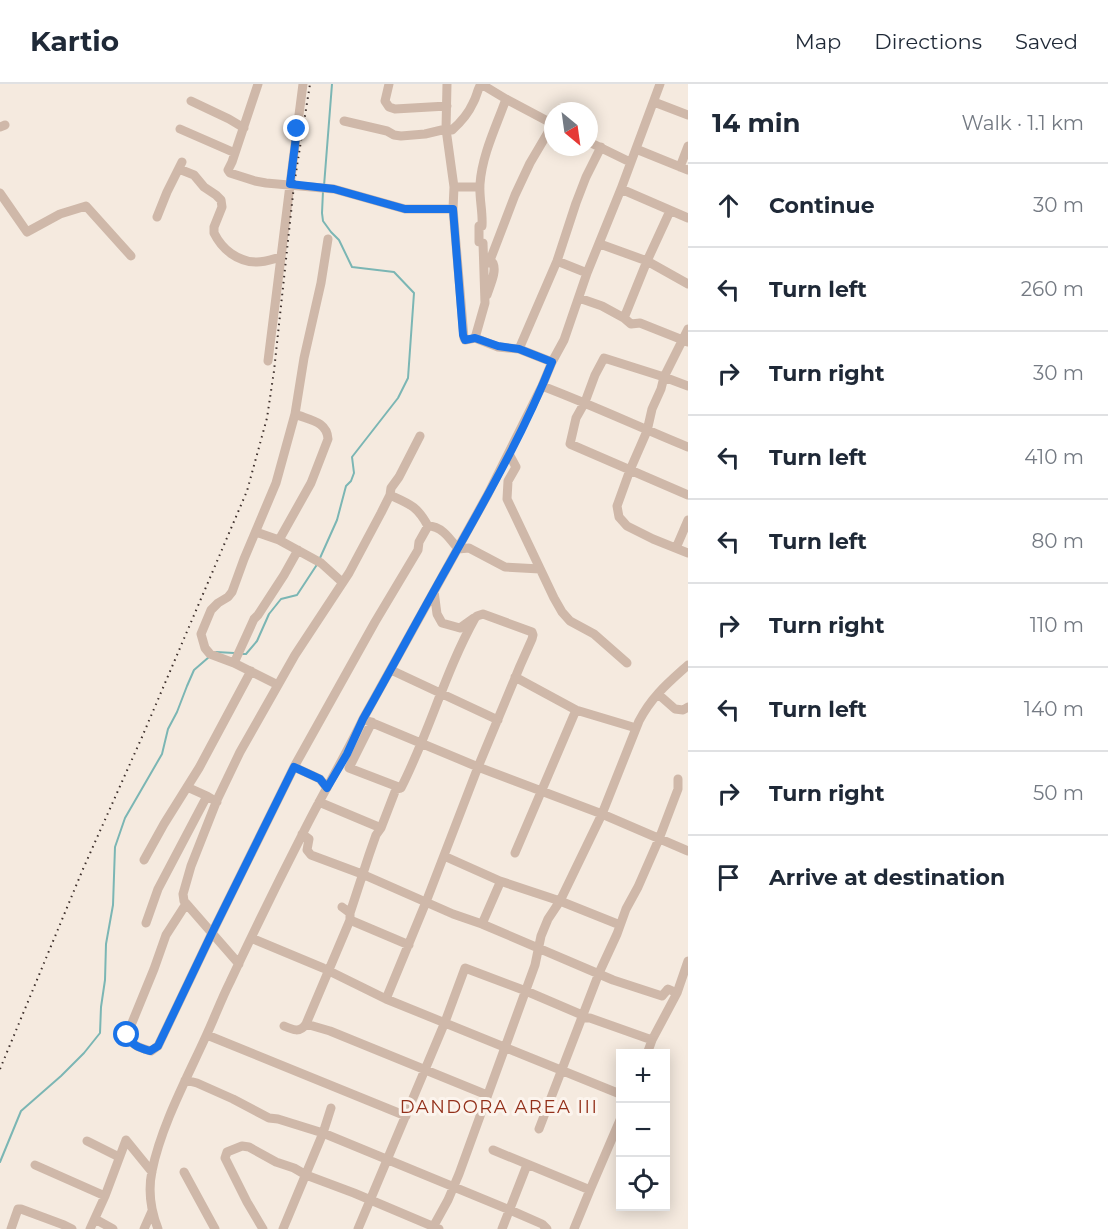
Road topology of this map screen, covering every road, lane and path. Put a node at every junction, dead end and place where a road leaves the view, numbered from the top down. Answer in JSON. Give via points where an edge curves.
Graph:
{"nodes":[{"id":1,"x":303,"y":84,"type":"edge"},
{"id":2,"x":390,"y":84,"type":"edge"},
{"id":3,"x":447,"y":84,"type":"edge"},
{"id":4,"x":660,"y":84,"type":"edge"},
{"id":5,"x":255,"y":85,"type":"edge"},
{"id":6,"x":506,"y":99,"type":"junction"},
{"id":7,"x":191,"y":101,"type":"dead end"},
{"id":8,"x":654,"y":102,"type":"junction"},
{"id":9,"x":447,"y":106,"type":"junction"},
{"id":10,"x":688,"y":115,"type":"edge"},
{"id":11,"x":544,"y":119,"type":"edge"},
{"id":12,"x":344,"y":122,"type":"dead end"},
{"id":13,"x":244,"y":128,"type":"junction"},
{"id":14,"x":180,"y":129,"type":"dead end"},
{"id":15,"x":446,"y":129,"type":"junction"},
{"id":16,"x":544,"y":139,"type":"edge"},
{"id":17,"x":598,"y":146,"type":"edge"},
{"id":18,"x":688,"y":146,"type":"edge"},
{"id":19,"x":601,"y":147,"type":"junction"},
{"id":20,"x":636,"y":149,"type":"junction"},
{"id":21,"x":235,"y":153,"type":"junction"},
{"id":22,"x":630,"y":162,"type":"junction"},
{"id":23,"x":684,"y":168,"type":"edge"},
{"id":24,"x":290,"y":184,"type":"junction"},
{"id":25,"x":454,"y":187,"type":"junction"},
{"id":26,"x":480,"y":187,"type":"junction"},
{"id":27,"x":621,"y":189,"type":"junction"},
{"id":28,"x":0,"y":193,"type":"edge"},
{"id":29,"x":453,"y":209,"type":"junction"},
{"id":30,"x":670,"y":211,"type":"junction"},
{"id":31,"x":157,"y":217,"type":"dead end"},
{"id":32,"x":688,"y":218,"type":"edge"},
{"id":33,"x":328,"y":239,"type":"dead end"},
{"id":34,"x":600,"y":244,"type":"junction"},
{"id":35,"x":131,"y":256,"type":"dead end"},
{"id":36,"x":281,"y":257,"type":"junction"},
{"id":37,"x":557,"y":261,"type":"junction"},
{"id":38,"x":647,"y":261,"type":"junction"},
{"id":39,"x":486,"y":262,"type":"junction"},
{"id":40,"x":587,"y":273,"type":"junction"},
{"id":41,"x":688,"y":284,"type":"edge"},
{"id":42,"x":579,"y":298,"type":"junction"},
{"id":43,"x":624,"y":318,"type":"junction"},
{"id":44,"x":688,"y":329,"type":"edge"},
{"id":45,"x":475,"y":338,"type":"junction"},
{"id":46,"x":686,"y":341,"type":"edge"},
{"id":47,"x":519,"y":349,"type":"junction"},
{"id":48,"x":268,"y":361,"type":"dead end"},
{"id":49,"x":552,"y":362,"type":"junction"},
{"id":50,"x":664,"y":377,"type":"junction"},
{"id":51,"x":542,"y":386,"type":"junction"},
{"id":52,"x":688,"y":386,"type":"edge"},
{"id":53,"x":585,"y":402,"type":"junction"},
{"id":54,"x":295,"y":414,"type":"junction"},
{"id":55,"x":647,"y":430,"type":"junction"},
{"id":56,"x":420,"y":436,"type":"dead end"},
{"id":57,"x":688,"y":447,"type":"edge"},
{"id":58,"x":509,"y":454,"type":"junction"},
{"id":59,"x":630,"y":470,"type":"junction"},
{"id":60,"x":390,"y":495,"type":"junction"},
{"id":61,"x":688,"y":495,"type":"edge"},
{"id":62,"x":688,"y":520,"type":"edge"},
{"id":63,"x":428,"y":526,"type":"junction"},
{"id":64,"x":256,"y":532,"type":"junction"},
{"id":65,"x":279,"y":540,"type":"junction"},
{"id":66,"x":676,"y":548,"type":"junction"},
{"id":67,"x":298,"y":549,"type":"junction"},
{"id":68,"x":458,"y":549,"type":"junction"},
{"id":69,"x":688,"y":553,"type":"edge"},
{"id":70,"x":540,"y":569,"type":"junction"},
{"id":71,"x":342,"y":582,"type":"junction"},
{"id":72,"x":434,"y":591,"type":"junction"},
{"id":73,"x":477,"y":616,"type":"junction"},
{"id":74,"x":234,"y":663,"type":"junction"},
{"id":75,"x":627,"y":663,"type":"dead end"},
{"id":76,"x":687,"y":668,"type":"edge"},
{"id":77,"x":391,"y":670,"type":"junction"},
{"id":78,"x":251,"y":671,"type":"junction"},
{"id":79,"x":515,"y":677,"type":"junction"},
{"id":80,"x":278,"y":685,"type":"junction"},
{"id":81,"x":441,"y":693,"type":"junction"},
{"id":82,"x":658,"y":694,"type":"junction"},
{"id":83,"x":688,"y":707,"type":"edge"},
{"id":84,"x":576,"y":710,"type":"junction"},
{"id":85,"x":368,"y":720,"type":"junction"},
{"id":86,"x":498,"y":720,"type":"junction"},
{"id":87,"x":636,"y":728,"type":"junction"},
{"id":88,"x":422,"y":744,"type":"junction"},
{"id":89,"x":478,"y":766,"type":"junction"},
{"id":90,"x":294,"y":767,"type":"junction"},
{"id":91,"x":187,"y":787,"type":"junction"},
{"id":92,"x":327,"y":788,"type":"junction"},
{"id":93,"x":401,"y":788,"type":"junction"},
{"id":94,"x":541,"y":791,"type":"junction"},
{"id":95,"x":688,"y":793,"type":"edge"},
{"id":96,"x":207,"y":796,"type":"junction"},
{"id":97,"x":217,"y":802,"type":"junction"},
{"id":98,"x":319,"y":802,"type":"junction"},
{"id":99,"x":602,"y":814,"type":"junction"},
{"id":100,"x":381,"y":828,"type":"junction"},
{"id":101,"x":302,"y":834,"type":"junction"},
{"id":102,"x":659,"y":839,"type":"junction"},
{"id":103,"x":688,"y":851,"type":"edge"},
{"id":104,"x":515,"y":853,"type":"dead end"},
{"id":105,"x":444,"y":856,"type":"junction"},
{"id":106,"x":144,"y":860,"type":"dead end"},
{"id":107,"x":362,"y":874,"type":"junction"},
{"id":108,"x":500,"y":880,"type":"junction"},
{"id":109,"x":560,"y":900,"type":"junction"},
{"id":110,"x":426,"y":902,"type":"junction"},
{"id":111,"x":186,"y":904,"type":"junction"},
{"id":112,"x":347,"y":913,"type":"junction"},
{"id":113,"x":146,"y":923,"type":"dead end"},
{"id":114,"x":482,"y":924,"type":"junction"},
{"id":115,"x":620,"y":925,"type":"junction"},
{"id":116,"x":212,"y":933,"type":"junction"},
{"id":117,"x":251,"y":938,"type":"junction"},
{"id":118,"x":409,"y":945,"type":"junction"},
{"id":119,"x":538,"y":947,"type":"junction"},
{"id":120,"x":688,"y":961,"type":"edge"},
{"id":121,"x":239,"y":964,"type":"junction"},
{"id":122,"x":328,"y":972,"type":"junction"},
{"id":123,"x":599,"y":973,"type":"junction"},
{"id":124,"x":526,"y":991,"type":"junction"},
{"id":125,"x":677,"y":993,"type":"junction"},
{"id":126,"x":386,"y":999,"type":"junction"},
{"id":127,"x":581,"y":1016,"type":"junction"},
{"id":128,"x":445,"y":1022,"type":"junction"},
{"id":129,"x":306,"y":1024,"type":"junction"},
{"id":130,"x":284,"y":1026,"type":"dead end"},
{"id":131,"x":207,"y":1035,"type":"junction"},
{"id":132,"x":652,"y":1040,"type":"junction"},
{"id":133,"x":504,"y":1046,"type":"junction"},
{"id":134,"x":649,"y":1049,"type":"edge"},
{"id":135,"x":425,"y":1070,"type":"junction"},
{"id":136,"x":562,"y":1070,"type":"junction"},
{"id":137,"x":186,"y":1080,"type":"junction"},
{"id":138,"x":616,"y":1092,"type":"edge"},
{"id":139,"x":487,"y":1095,"type":"junction"},
{"id":140,"x":331,"y":1108,"type":"dead end"},
{"id":141,"x":406,"y":1116,"type":"junction"},
{"id":142,"x":539,"y":1129,"type":"dead end"},
{"id":143,"x":616,"y":1131,"type":"edge"},
{"id":144,"x":323,"y":1133,"type":"junction"},
{"id":145,"x":87,"y":1141,"type":"dead end"},
{"id":146,"x":493,"y":1150,"type":"dead end"},
{"id":147,"x":119,"y":1156,"type":"junction"},
{"id":148,"x":387,"y":1160,"type":"junction"},
{"id":149,"x":35,"y":1165,"type":"dead end"},
{"id":150,"x":527,"y":1165,"type":"junction"},
{"id":151,"x":152,"y":1172,"type":"junction"},
{"id":152,"x":184,"y":1172,"type":"dead end"},
{"id":153,"x":306,"y":1175,"type":"junction"},
{"id":154,"x":453,"y":1187,"type":"junction"},
{"id":155,"x":590,"y":1190,"type":"junction"},
{"id":156,"x":105,"y":1196,"type":"junction"},
{"id":157,"x":369,"y":1200,"type":"junction"},
{"id":158,"x":510,"y":1210,"type":"junction"},
{"id":159,"x":152,"y":1211,"type":"junction"},
{"id":160,"x":95,"y":1219,"type":"junction"},
{"id":161,"x":284,"y":1227,"type":"edge"},
{"id":162,"x":435,"y":1228,"type":"edge"},
{"id":163,"x":11,"y":1229,"type":"edge"},
{"id":164,"x":72,"y":1229,"type":"edge"},
{"id":165,"x":90,"y":1229,"type":"edge"},
{"id":166,"x":113,"y":1229,"type":"edge"},
{"id":167,"x":144,"y":1229,"type":"edge"},
{"id":168,"x":158,"y":1229,"type":"edge"},
{"id":169,"x":215,"y":1229,"type":"edge"},
{"id":170,"x":263,"y":1229,"type":"edge"},
{"id":171,"x":294,"y":1229,"type":"edge"},
{"id":172,"x":358,"y":1229,"type":"edge"},
{"id":173,"x":502,"y":1229,"type":"edge"},
{"id":174,"x":547,"y":1229,"type":"edge"},
{"id":175,"x":574,"y":1229,"type":"edge"}],
"edges":[{"from":1,"to":24,"type":"street"},
{"from":2,"to":9,"type":"street","via":[[385,101],[389,107]]},
{"from":3,"to":9,"type":"street"},
{"from":4,"to":8,"type":"street"},
{"from":5,"to":13,"type":"street"},
{"from":6,"to":11,"type":"street"},
{"from":6,"to":15,"type":"street","via":[[481,85],[461,121],[453,130]]},
{"from":6,"to":26,"type":"street","via":[[484,159]]},
{"from":7,"to":13,"type":"street"},
{"from":8,"to":10,"type":"street"},
{"from":8,"to":20,"type":"street"},
{"from":9,"to":15,"type":"street"},
{"from":12,"to":15,"type":"street","via":[[401,136]]},
{"from":13,"to":21,"type":"street"},
{"from":14,"to":21,"type":"street"},
{"from":15,"to":25,"type":"street"},
{"from":16,"to":39,"type":"street"},
{"from":17,"to":19,"type":"street"},
{"from":18,"to":23,"type":"street"},
{"from":19,"to":22,"type":"street"},
{"from":19,"to":37,"type":"street","via":[[576,203]]},
{"from":20,"to":22,"type":"street"},
{"from":20,"to":23,"type":"street"},
{"from":21,"to":24,"type":"street","via":[[230,173],[255,181]]},
{"from":22,"to":27,"type":"street"},
{"from":24,"to":29,"type":"street","via":[[326,188],[405,209]]},
{"from":24,"to":36,"type":"street"},
{"from":25,"to":26,"type":"street"},
{"from":25,"to":29,"type":"street"},
{"from":26,"to":39,"type":"street","via":[[479,242],[483,243]]},
{"from":27,"to":30,"type":"street"},
{"from":27,"to":34,"type":"street"},
{"from":28,"to":35,"type":"street","via":[[27,232],[60,214],[86,206]]},
{"from":29,"to":45,"type":"street","via":[[463,335],[465,340]]},
{"from":30,"to":32,"type":"street"},
{"from":30,"to":38,"type":"street"},
{"from":31,"to":36,"type":"street","via":[[180,166],[221,200],[213,233],[227,252],[256,262]]},
{"from":33,"to":54,"type":"street"},
{"from":34,"to":38,"type":"street"},
{"from":34,"to":40,"type":"street"},
{"from":36,"to":48,"type":"street"},
{"from":37,"to":40,"type":"street"},
{"from":37,"to":47,"type":"street"},
{"from":38,"to":41,"type":"street"},
{"from":38,"to":43,"type":"street"},
{"from":39,"to":45,"type":"street","via":[[485,303]]},
{"from":40,"to":42,"type":"street"},
{"from":42,"to":43,"type":"street"},
{"from":42,"to":49,"type":"street"},
{"from":43,"to":46,"type":"street","via":[[631,324],[640,323]]},
{"from":44,"to":46,"type":"street"},
{"from":45,"to":47,"type":"street"},
{"from":46,"to":50,"type":"street"},
{"from":47,"to":49,"type":"street"},
{"from":49,"to":51,"type":"street"},
{"from":50,"to":52,"type":"street"},
{"from":50,"to":53,"type":"street","via":[[604,358]]},
{"from":50,"to":55,"type":"street"},
{"from":51,"to":53,"type":"street"},
{"from":51,"to":58,"type":"street"},
{"from":53,"to":55,"type":"street"},
{"from":53,"to":59,"type":"street","via":[[576,418],[570,445]]},
{"from":54,"to":64,"type":"street","via":[[276,483]]},
{"from":54,"to":65,"type":"street","via":[[322,425],[328,439],[311,483]]},
{"from":55,"to":57,"type":"street"},
{"from":55,"to":59,"type":"street"},
{"from":56,"to":60,"type":"street"},
{"from":58,"to":68,"type":"street"},
{"from":58,"to":70,"type":"street","via":[[516,467],[508,481],[507,499]]},
{"from":59,"to":61,"type":"street"},
{"from":59,"to":66,"type":"street","via":[[617,506],[619,516],[627,526]]},
{"from":60,"to":63,"type":"street","via":[[413,505]]},
{"from":60,"to":71,"type":"street"},
{"from":62,"to":66,"type":"street"},
{"from":63,"to":68,"type":"street","via":[[446,533]]},
{"from":63,"to":90,"type":"street"},
{"from":64,"to":65,"type":"street"},
{"from":64,"to":74,"type":"street","via":[[232,592],[211,610],[201,634],[210,654]]},
{"from":65,"to":67,"type":"street"},
{"from":66,"to":69,"type":"street"},
{"from":67,"to":71,"type":"street"},
{"from":67,"to":74,"type":"street","via":[[254,620]]},
{"from":68,"to":70,"type":"street","via":[[469,548],[505,567]]},
{"from":68,"to":72,"type":"street"},
{"from":70,"to":75,"type":"street","via":[[570,621],[594,634]]},
{"from":71,"to":80,"type":"street"},
{"from":72,"to":73,"type":"street","via":[[442,623],[460,628]]},
{"from":72,"to":77,"type":"street"},
{"from":73,"to":79,"type":"street","via":[[496,618],[533,634]]},
{"from":73,"to":81,"type":"street"},
{"from":74,"to":78,"type":"street"},
{"from":76,"to":82,"type":"street"},
{"from":77,"to":81,"type":"street"},
{"from":77,"to":85,"type":"street"},
{"from":78,"to":80,"type":"street"},
{"from":78,"to":91,"type":"street"},
{"from":79,"to":84,"type":"street"},
{"from":79,"to":86,"type":"street"},
{"from":80,"to":97,"type":"street"},
{"from":81,"to":86,"type":"street"},
{"from":81,"to":88,"type":"street"},
{"from":82,"to":83,"type":"street","via":[[675,709]]},
{"from":82,"to":87,"type":"street"},
{"from":84,"to":87,"type":"street"},
{"from":84,"to":94,"type":"street"},
{"from":85,"to":88,"type":"street"},
{"from":85,"to":92,"type":"street"},
{"from":85,"to":93,"type":"street","via":[[349,768]]},
{"from":86,"to":89,"type":"street"},
{"from":87,"to":99,"type":"street"},
{"from":88,"to":89,"type":"street"},
{"from":88,"to":93,"type":"street"},
{"from":89,"to":94,"type":"street"},
{"from":89,"to":105,"type":"street"},
{"from":90,"to":92,"type":"street","via":[[320,779]]},
{"from":90,"to":116,"type":"street"},
{"from":91,"to":96,"type":"street"},
{"from":91,"to":106,"type":"street"},
{"from":92,"to":98,"type":"street"},
{"from":93,"to":100,"type":"street","via":[[396,789]]},
{"from":94,"to":99,"type":"street"},
{"from":94,"to":104,"type":"street"},
{"from":95,"to":102,"type":"street","via":[[678,784]]},
{"from":96,"to":97,"type":"street"},
{"from":96,"to":113,"type":"street","via":[[158,889]]},
{"from":97,"to":111,"type":"street","via":[[183,894]]},
{"from":98,"to":100,"type":"street"},
{"from":98,"to":101,"type":"street"},
{"from":99,"to":102,"type":"street"},
{"from":99,"to":109,"type":"street"},
{"from":100,"to":107,"type":"street"},
{"from":101,"to":107,"type":"street","via":[[309,839],[307,850],[311,855]]},
{"from":101,"to":117,"type":"street"},
{"from":102,"to":103,"type":"street"},
{"from":102,"to":115,"type":"street"},
{"from":105,"to":108,"type":"street"},
{"from":105,"to":110,"type":"street"},
{"from":107,"to":110,"type":"street"},
{"from":107,"to":112,"type":"street"},
{"from":108,"to":109,"type":"street"},
{"from":108,"to":114,"type":"street"},
{"from":109,"to":115,"type":"street"},
{"from":109,"to":119,"type":"street"},
{"from":110,"to":114,"type":"street"},
{"from":110,"to":118,"type":"street"},
{"from":111,"to":116,"type":"street"},
{"from":111,"to":116,"type":"street","via":[[166,935],[127,1035],[132,1043],[150,1051],[158,1046]]},
{"from":112,"to":118,"type":"street"},
{"from":112,"to":122,"type":"street"},
{"from":114,"to":119,"type":"street"},
{"from":115,"to":123,"type":"street"},
{"from":116,"to":121,"type":"street"},
{"from":117,"to":121,"type":"street"},
{"from":117,"to":122,"type":"street"},
{"from":118,"to":126,"type":"street"},
{"from":119,"to":123,"type":"street"},
{"from":119,"to":124,"type":"street"},
{"from":120,"to":125,"type":"street"},
{"from":121,"to":131,"type":"street"},
{"from":122,"to":126,"type":"street"},
{"from":122,"to":129,"type":"street"},
{"from":123,"to":125,"type":"street","via":[[662,996],[668,989]]},
{"from":123,"to":127,"type":"street"},
{"from":124,"to":127,"type":"street"},
{"from":124,"to":128,"type":"street","via":[[465,968]]},
{"from":124,"to":133,"type":"street"},
{"from":125,"to":132,"type":"street"},
{"from":126,"to":128,"type":"street"},
{"from":127,"to":132,"type":"street"},
{"from":127,"to":136,"type":"street"},
{"from":128,"to":133,"type":"street"},
{"from":128,"to":135,"type":"street"},
{"from":129,"to":130,"type":"street","via":[[299,1030]]},
{"from":129,"to":135,"type":"street"},
{"from":131,"to":137,"type":"street"},
{"from":131,"to":141,"type":"street"},
{"from":132,"to":134,"type":"street"},
{"from":133,"to":136,"type":"street"},
{"from":133,"to":139,"type":"street"},
{"from":135,"to":139,"type":"street"},
{"from":135,"to":141,"type":"street"},
{"from":136,"to":138,"type":"street"},
{"from":136,"to":142,"type":"street"},
{"from":137,"to":144,"type":"street","via":[[269,1118]]},
{"from":137,"to":151,"type":"street"},
{"from":139,"to":154,"type":"street"},
{"from":140,"to":144,"type":"street"},
{"from":141,"to":148,"type":"street"},
{"from":143,"to":155,"type":"street"},
{"from":144,"to":148,"type":"street"},
{"from":144,"to":153,"type":"street"},
{"from":145,"to":147,"type":"street"},
{"from":146,"to":150,"type":"street"},
{"from":147,"to":151,"type":"street","via":[[126,1140]]},
{"from":147,"to":156,"type":"street"},
{"from":148,"to":154,"type":"street"},
{"from":148,"to":157,"type":"street"},
{"from":149,"to":156,"type":"street"},
{"from":150,"to":155,"type":"street"},
{"from":150,"to":158,"type":"street"},
{"from":151,"to":159,"type":"street"},
{"from":152,"to":169,"type":"street"},
{"from":153,"to":157,"type":"street"},
{"from":153,"to":161,"type":"street"},
{"from":153,"to":170,"type":"street","via":[[249,1147],[227,1152],[225,1158]]},
{"from":154,"to":158,"type":"street"},
{"from":154,"to":162,"type":"street"},
{"from":155,"to":175,"type":"street"},
{"from":156,"to":160,"type":"street"},
{"from":157,"to":162,"type":"street"},
{"from":157,"to":172,"type":"street"},
{"from":158,"to":173,"type":"street"},
{"from":158,"to":174,"type":"street"},
{"from":159,"to":167,"type":"street"},
{"from":159,"to":168,"type":"street"},
{"from":160,"to":165,"type":"street"},
{"from":160,"to":166,"type":"street"},
{"from":161,"to":171,"type":"street"},
{"from":163,"to":164,"type":"street","via":[[21,1209]]}]}
